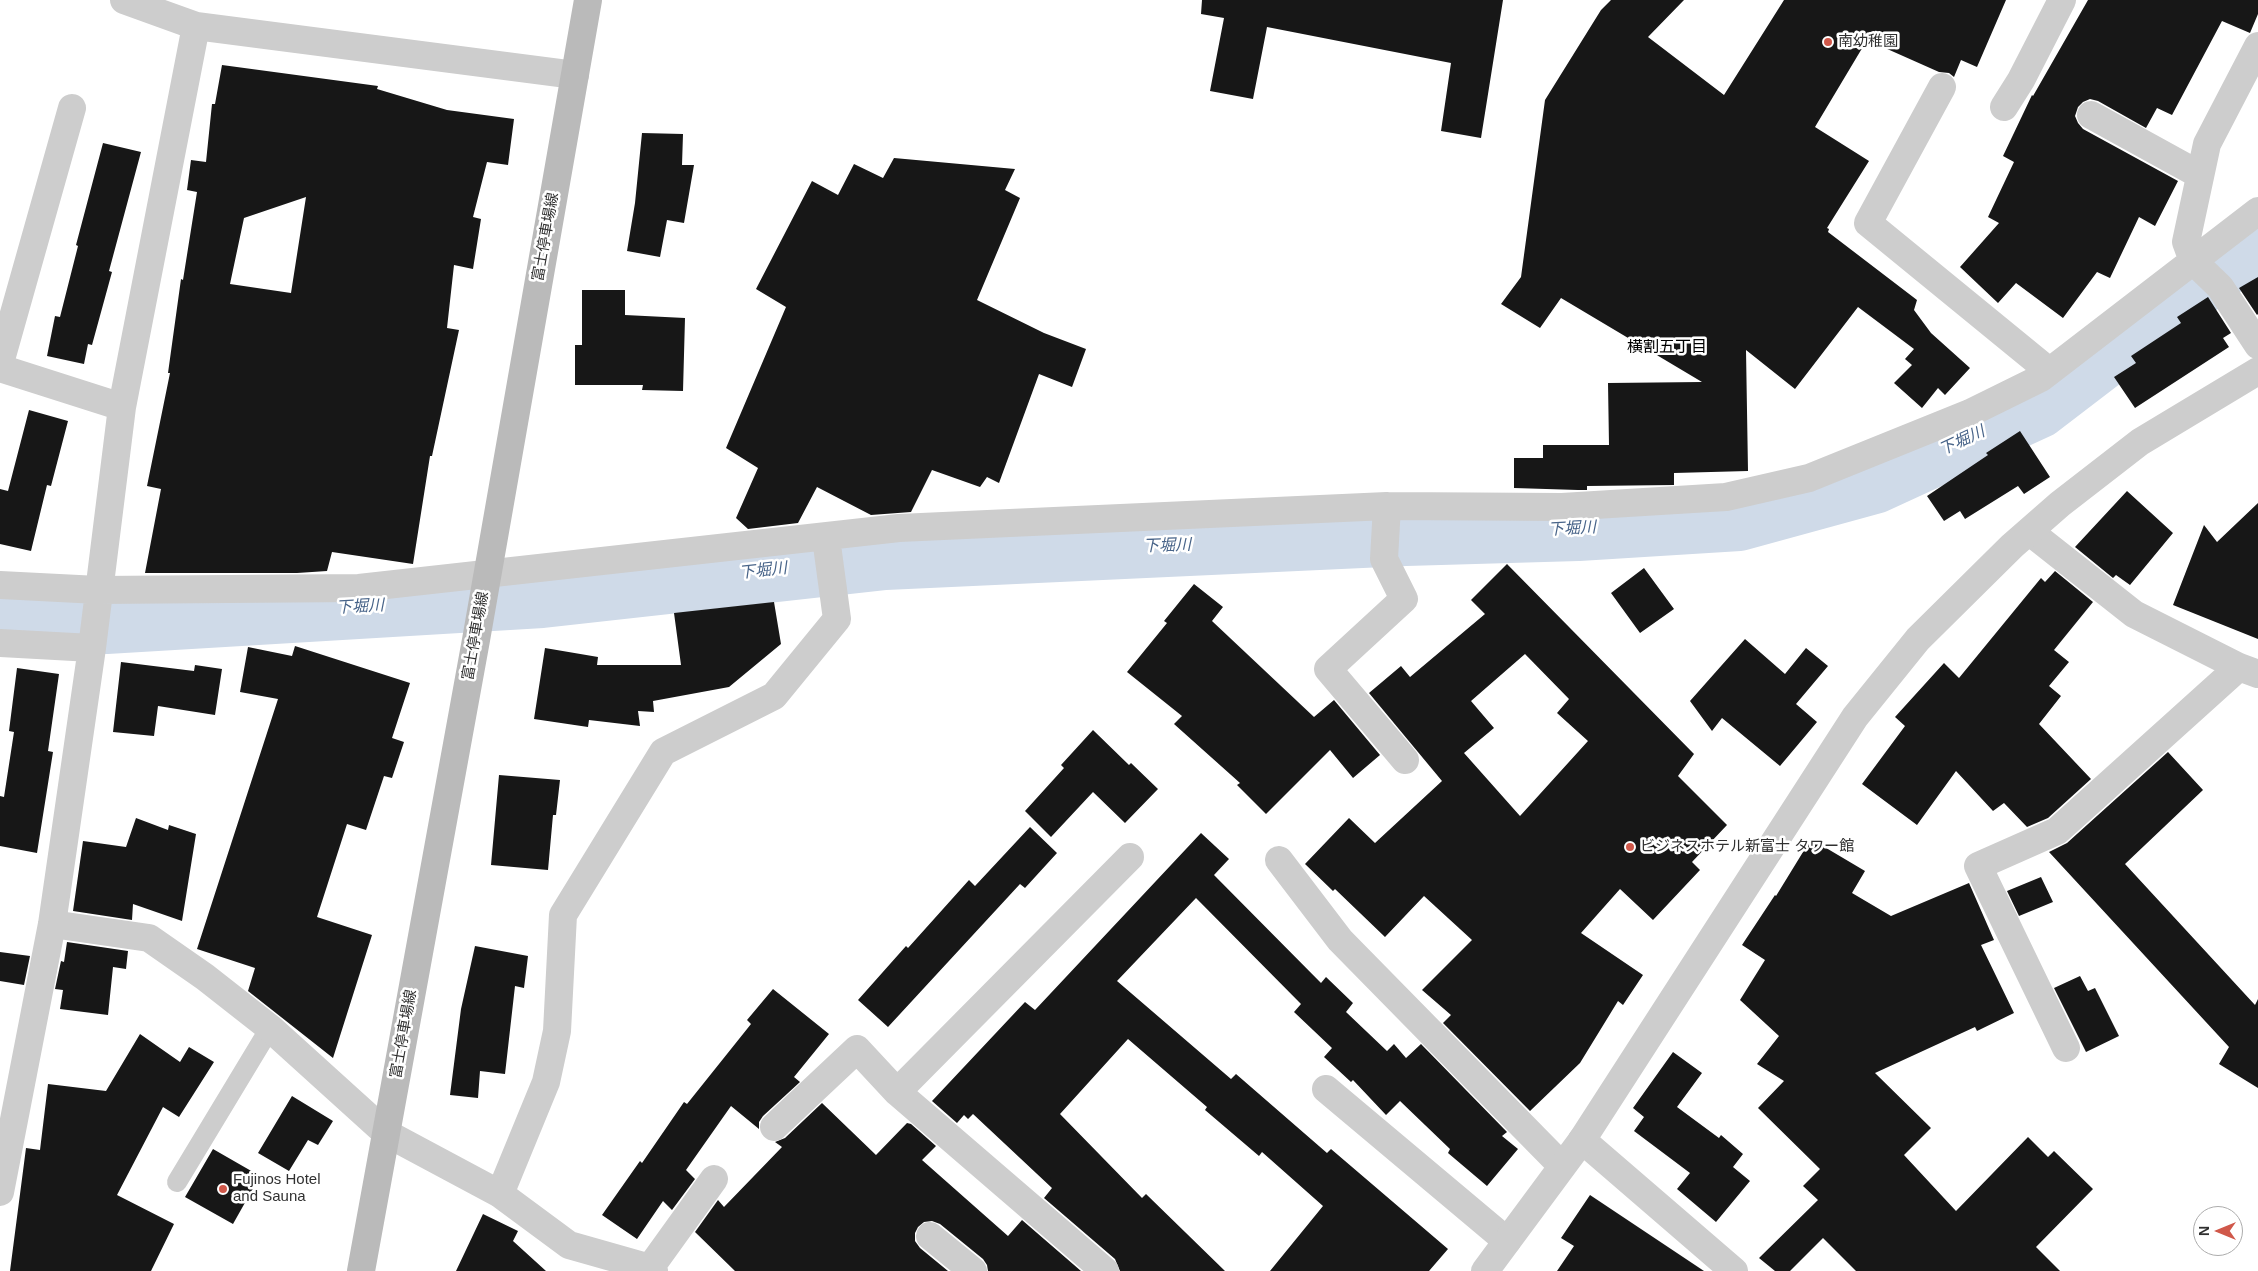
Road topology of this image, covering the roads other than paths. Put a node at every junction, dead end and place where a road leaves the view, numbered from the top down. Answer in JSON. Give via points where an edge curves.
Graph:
{"nodes":[{"id":1,"x":124,"y":0,"type":"edge"},
{"id":2,"x":588,"y":0,"type":"edge"},
{"id":3,"x":2062,"y":0,"type":"edge"},
{"id":4,"x":196,"y":26,"type":"junction"},
{"id":5,"x":2258,"y":46,"type":"edge"},
{"id":6,"x":575,"y":75,"type":"junction"},
{"id":7,"x":1942,"y":87,"type":"dead end"},
{"id":8,"x":2004,"y":107,"type":"dead end"},
{"id":9,"x":72,"y":108,"type":"dead end"},
{"id":10,"x":2091,"y":115,"type":"dead end"},
{"id":11,"x":2200,"y":175,"type":"junction"},
{"id":12,"x":2258,"y":211,"type":"edge"},
{"id":13,"x":2193,"y":261,"type":"junction"},
{"id":14,"x":2258,"y":344,"type":"edge"},
{"id":15,"x":0,"y":363,"type":"edge"},
{"id":16,"x":0,"y":368,"type":"edge"},
{"id":17,"x":2049,"y":371,"type":"junction"},
{"id":18,"x":2258,"y":372,"type":"edge"},
{"id":19,"x":122,"y":406,"type":"junction"},
{"id":20,"x":1387,"y":508,"type":"junction"},
{"id":21,"x":2030,"y":532,"type":"junction"},
{"id":22,"x":826,"y":539,"type":"junction"},
{"id":23,"x":486,"y":575,"type":"junction"},
{"id":24,"x":0,"y":585,"type":"edge"},
{"id":25,"x":98,"y":590,"type":"junction"},
{"id":26,"x":0,"y":643,"type":"edge"},
{"id":27,"x":92,"y":648,"type":"junction"},
{"id":28,"x":2249,"y":671,"type":"edge"},
{"id":29,"x":1405,"y":760,"type":"dead end"},
{"id":30,"x":1130,"y":858,"type":"dead end"},
{"id":31,"x":1279,"y":860,"type":"dead end"},
{"id":32,"x":52,"y":924,"type":"junction"},
{"id":33,"x":270,"y":1028,"type":"junction"},
{"id":34,"x":2066,"y":1048,"type":"dead end"},
{"id":35,"x":1326,"y":1089,"type":"dead end"},
{"id":36,"x":898,"y":1092,"type":"junction"},
{"id":37,"x":774,"y":1127,"type":"dead end"},
{"id":38,"x":386,"y":1133,"type":"junction"},
{"id":39,"x":1582,"y":1140,"type":"junction"},
{"id":40,"x":1562,"y":1166,"type":"junction"},
{"id":41,"x":714,"y":1179,"type":"dead end"},
{"id":42,"x":177,"y":1182,"type":"dead end"},
{"id":43,"x":0,"y":1192,"type":"edge"},
{"id":44,"x":500,"y":1194,"type":"junction"},
{"id":45,"x":930,"y":1236,"type":"dead end"},
{"id":46,"x":1507,"y":1241,"type":"junction"},
{"id":47,"x":652,"y":1269,"type":"edge"},
{"id":48,"x":361,"y":1271,"type":"edge"},
{"id":49,"x":973,"y":1271,"type":"edge"},
{"id":50,"x":1105,"y":1271,"type":"edge"},
{"id":51,"x":1485,"y":1271,"type":"edge"},
{"id":52,"x":1734,"y":1271,"type":"edge"}],
"edges":[{"from":1,"to":4,"type":"street"},
{"from":2,"to":6,"type":"main road","name":"富士停車場線"},
{"from":3,"to":8,"type":"street"},
{"from":4,"to":6,"type":"street"},
{"from":4,"to":19,"type":"street"},
{"from":5,"to":11,"type":"street","via":[[2207,144]]},
{"from":6,"to":23,"type":"main road","name":"富士停車場線"},
{"from":7,"to":17,"type":"street","via":[[1868,223]]},
{"from":9,"to":15,"type":"street"},
{"from":10,"to":11,"type":"street"},
{"from":11,"to":13,"type":"street","via":[[2186,242]]},
{"from":12,"to":13,"type":"street"},
{"from":13,"to":14,"type":"street","via":[[2220,286]]},
{"from":13,"to":17,"type":"street"},
{"from":16,"to":19,"type":"street"},
{"from":17,"to":20,"type":"street","via":[[1970,413],[1809,478],[1726,496],[1562,507]]},
{"from":18,"to":21,"type":"street","via":[[2140,442],[2060,504]]},
{"from":19,"to":25,"type":"street"},
{"from":20,"to":22,"type":"street","via":[[899,528]]},
{"from":20,"to":29,"type":"street","via":[[1384,559],[1404,599],[1328,669]]},
{"from":21,"to":28,"type":"street","via":[[2134,614]]},
{"from":21,"to":39,"type":"street","via":[[1918,639],[1855,717]]},
{"from":22,"to":23,"type":"street"},
{"from":22,"to":44,"type":"street","via":[[837,619],[774,696],[663,752],[563,915],[557,1031],[546,1082]]},
{"from":23,"to":25,"type":"street","via":[[358,588]]},
{"from":23,"to":38,"type":"main road","name":"富士停車場線"},
{"from":24,"to":25,"type":"street"},
{"from":25,"to":27,"type":"street"},
{"from":26,"to":27,"type":"street"},
{"from":27,"to":32,"type":"street"},
{"from":28,"to":34,"type":"street","via":[[2057,831],[1978,866]]},
{"from":30,"to":36,"type":"street"},
{"from":31,"to":40,"type":"street","via":[[1340,940]]},
{"from":32,"to":33,"type":"street","via":[[149,938]]},
{"from":32,"to":43,"type":"street"},
{"from":33,"to":38,"type":"street"},
{"from":33,"to":42,"type":"lane"},
{"from":35,"to":46,"type":"street"},
{"from":36,"to":37,"type":"street","via":[[858,1048]]},
{"from":36,"to":50,"type":"street"},
{"from":38,"to":44,"type":"street"},
{"from":38,"to":48,"type":"main road","name":"富士停車場線"},
{"from":39,"to":40,"type":"street"},
{"from":39,"to":52,"type":"street"},
{"from":40,"to":46,"type":"street"},
{"from":41,"to":47,"type":"street"},
{"from":44,"to":47,"type":"street","via":[[569,1244]]},
{"from":45,"to":49,"type":"street"},
{"from":46,"to":51,"type":"street"}]}
